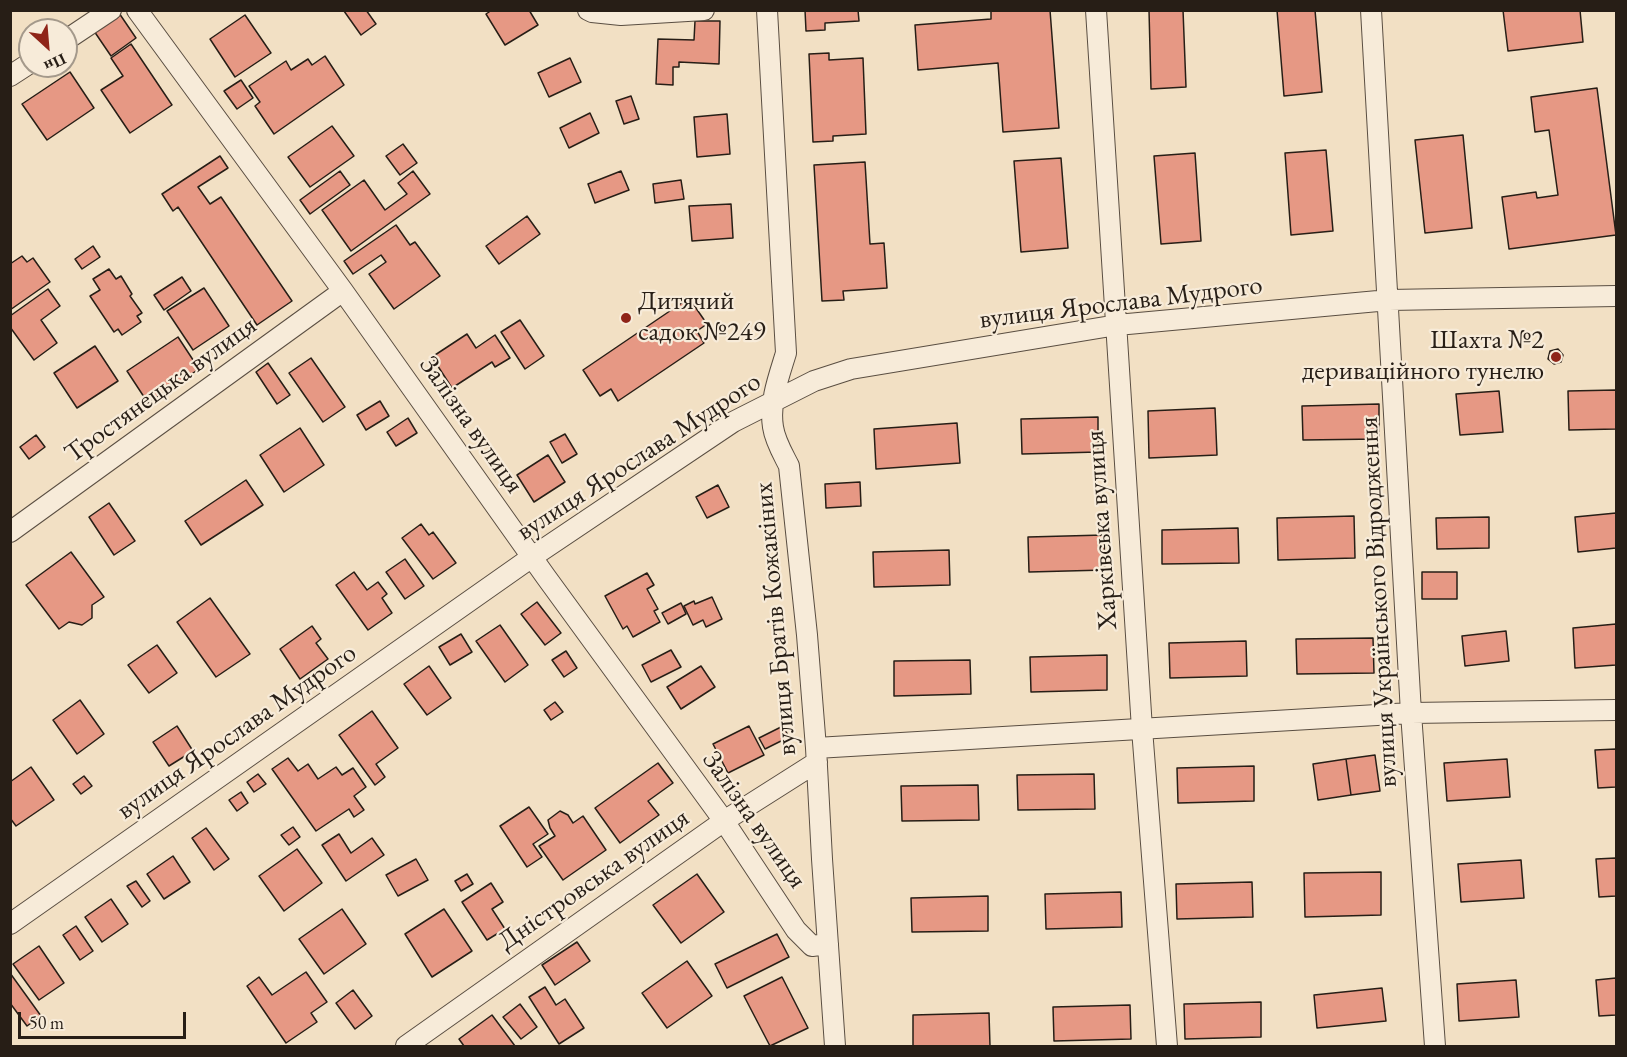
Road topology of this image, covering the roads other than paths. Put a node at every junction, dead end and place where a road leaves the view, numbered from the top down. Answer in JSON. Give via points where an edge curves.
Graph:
{"nodes":[{"id":1,"x":111,"y":10,"type":"edge"},
{"id":2,"x":137,"y":10,"type":"edge"},
{"id":3,"x":588,"y":10,"type":"edge"},
{"id":4,"x":704,"y":10,"type":"edge"},
{"id":5,"x":767,"y":10,"type":"edge"},
{"id":6,"x":1096,"y":10,"type":"edge"},
{"id":7,"x":1371,"y":10,"type":"edge"},
{"id":8,"x":78,"y":32,"type":"edge"},
{"id":9,"x":343,"y":291,"type":"junction"},
{"id":10,"x":1617,"y":296,"type":"edge"},
{"id":11,"x":1389,"y":300,"type":"junction"},
{"id":12,"x":1117,"y":325,"type":"junction"},
{"id":13,"x":773,"y":400,"type":"junction"},
{"id":14,"x":10,"y":532,"type":"edge"},
{"id":15,"x":532,"y":557,"type":"junction"},
{"id":16,"x":1617,"y":710,"type":"edge"},
{"id":17,"x":1411,"y":713,"type":"junction"},
{"id":18,"x":1142,"y":729,"type":"junction"},
{"id":19,"x":817,"y":755,"type":"junction"},
{"id":20,"x":724,"y":820,"type":"junction"},
{"id":21,"x":10,"y":924,"type":"edge"},
{"id":22,"x":828,"y":944,"type":"junction"},
{"id":23,"x":406,"y":1047,"type":"edge"},
{"id":24,"x":835,"y":1047,"type":"edge"},
{"id":25,"x":1167,"y":1047,"type":"edge"},
{"id":26,"x":1435,"y":1047,"type":"edge"}],
"edges":[{"from":1,"to":8,"type":"street"},
{"from":2,"to":9,"type":"street","name":"Залізна вулиця"},
{"from":3,"to":4,"type":"street","via":[[621,15]]},
{"from":5,"to":13,"type":"street","name":"вулиця Братів Кожакіних","via":[[786,353]]},
{"from":6,"to":12,"type":"street","name":"Харківська вулиця"},
{"from":7,"to":11,"type":"street","name":"вулиця Українського Відродження"},
{"from":9,"to":14,"type":"street","name":"Тростянецька вулиця"},
{"from":9,"to":15,"type":"street","name":"Залізна вулиця"},
{"from":10,"to":11,"type":"street","name":"вулиця Ярослава Мудрого"},
{"from":11,"to":12,"type":"street","name":"вулиця Ярослава Мудрого"},
{"from":11,"to":17,"type":"street","name":"вулиця Українського Відродження"},
{"from":12,"to":13,"type":"street","name":"вулиця Ярослава Мудрого","via":[[851,369]]},
{"from":12,"to":18,"type":"street","name":"Харківська вулиця"},
{"from":13,"to":15,"type":"street","name":"вулиця Ярослава Мудрого","via":[[733,422]]},
{"from":13,"to":19,"type":"street","name":"вулиця Братів Кожакіних","via":[[773,427],[789,466]]},
{"from":15,"to":20,"type":"street","name":"Залізна вулиця"},
{"from":15,"to":21,"type":"street","name":"вулиця Ярослава Мудрого"},
{"from":16,"to":17,"type":"street"},
{"from":17,"to":18,"type":"street"},
{"from":17,"to":26,"type":"street","name":"вулиця Українського Відродження"},
{"from":18,"to":19,"type":"street"},
{"from":18,"to":25,"type":"street","name":"Харківська вулиця"},
{"from":19,"to":20,"type":"street","name":"Дністровська вулиця"},
{"from":19,"to":22,"type":"street","name":"вулиця Братів Кожакіних"},
{"from":20,"to":22,"type":"street","name":"Залізна вулиця","via":[[796,930],[812,946]]},
{"from":20,"to":23,"type":"street","name":"Дністровська вулиця"},
{"from":22,"to":24,"type":"street","name":"вулиця Братів Кожакіних"}]}
